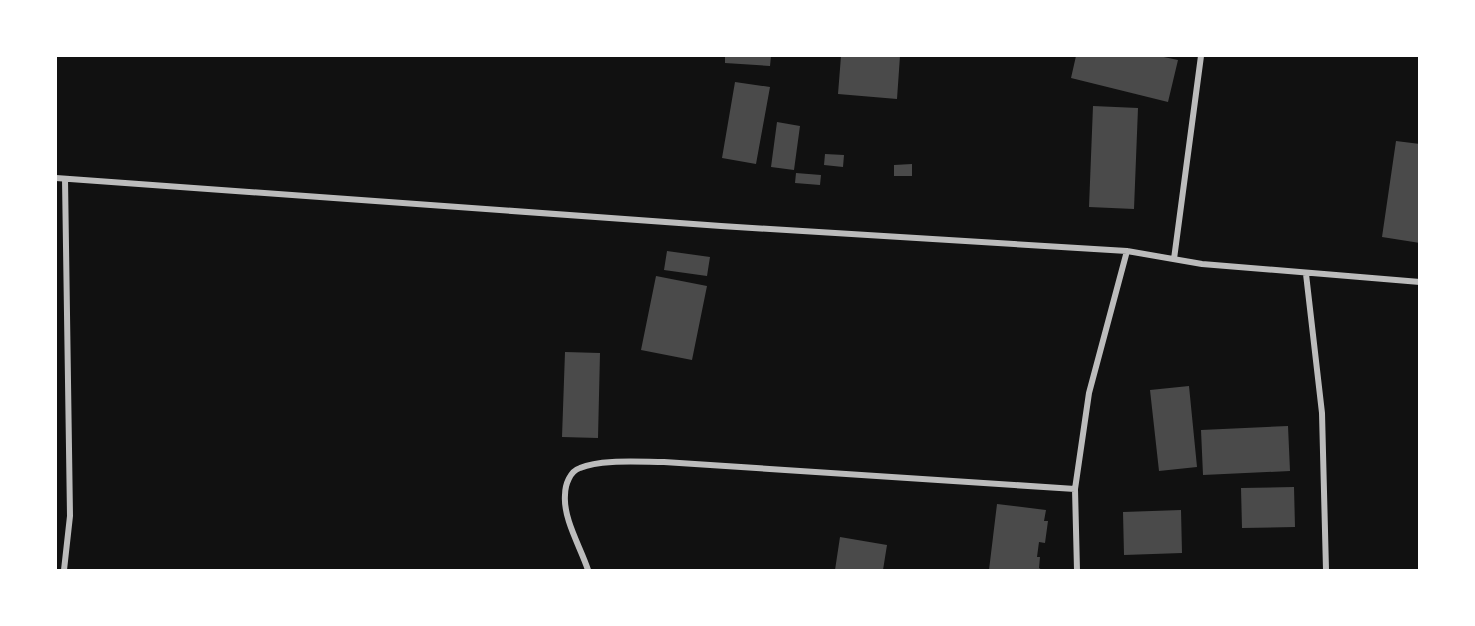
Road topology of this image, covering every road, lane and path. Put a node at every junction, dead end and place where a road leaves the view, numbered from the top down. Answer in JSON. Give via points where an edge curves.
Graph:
{"nodes":[{"id":1,"x":1201,"y":56,"type":"edge"},
{"id":2,"x":56,"y":178,"type":"edge"},
{"id":3,"x":65,"y":178,"type":"junction"},
{"id":4,"x":1127,"y":251,"type":"junction"},
{"id":5,"x":1174,"y":259,"type":"junction"},
{"id":6,"x":1306,"y":274,"type":"junction"},
{"id":7,"x":1419,"y":282,"type":"edge"},
{"id":8,"x":1075,"y":489,"type":"junction"},
{"id":9,"x":64,"y":570,"type":"edge"},
{"id":10,"x":588,"y":570,"type":"edge"},
{"id":11,"x":1077,"y":570,"type":"edge"},
{"id":12,"x":1326,"y":570,"type":"edge"}],
"edges":[{"from":1,"to":5,"type":"street"},
{"from":2,"to":3,"type":"street"},
{"from":3,"to":4,"type":"street"},
{"from":3,"to":9,"type":"street","via":[[70,516]]},
{"from":4,"to":5,"type":"street"},
{"from":4,"to":8,"type":"street","via":[[1089,393]]},
{"from":5,"to":6,"type":"street"},
{"from":6,"to":7,"type":"street"},
{"from":6,"to":12,"type":"street","via":[[1322,413]]},
{"from":8,"to":10,"type":"street","via":[[664,462],[578,468],[569,478],[564,496]]},
{"from":8,"to":11,"type":"street"}]}
